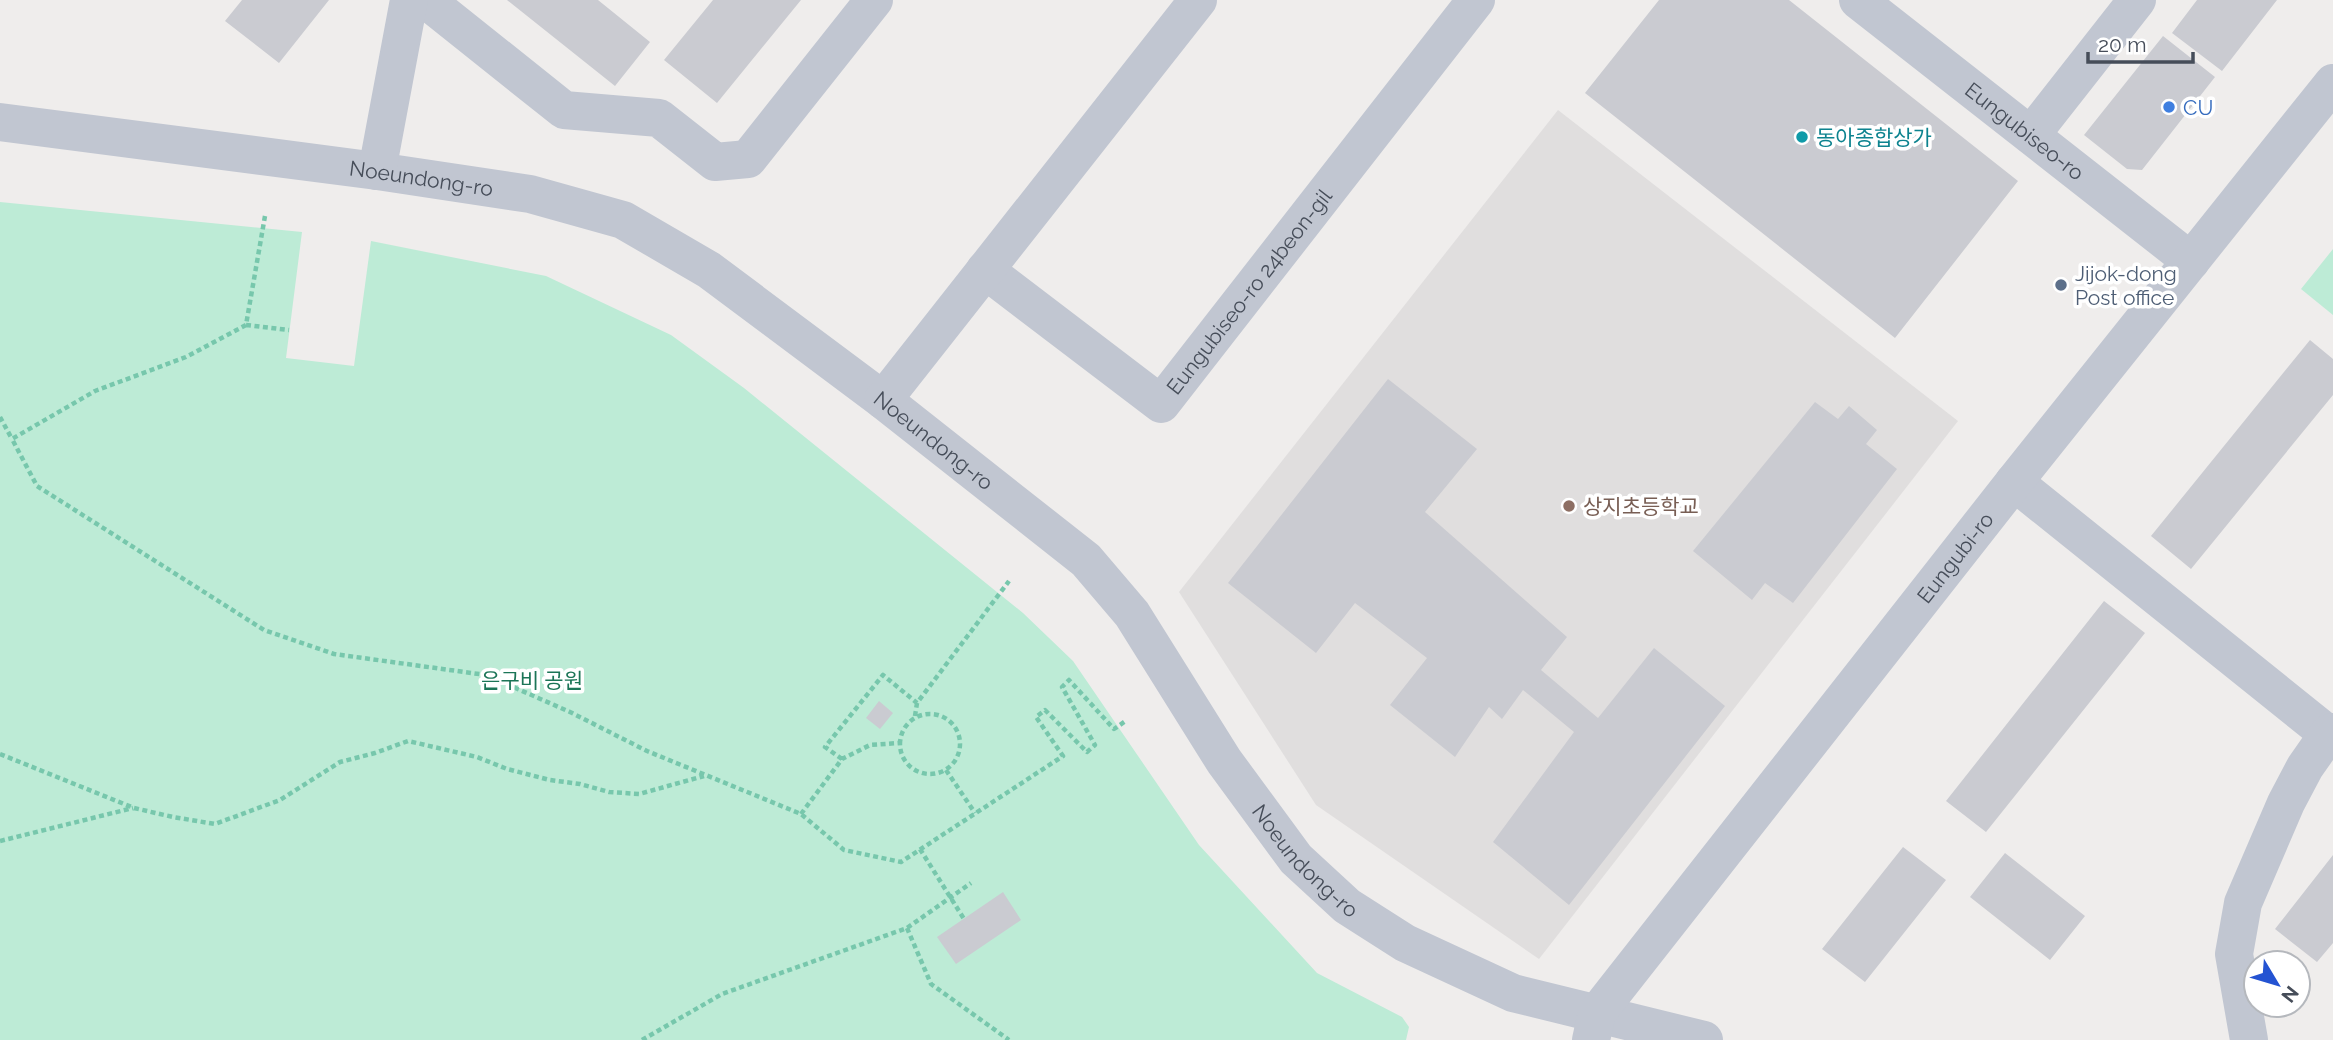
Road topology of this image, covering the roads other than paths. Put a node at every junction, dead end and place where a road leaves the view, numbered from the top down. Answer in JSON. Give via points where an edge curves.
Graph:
{"nodes":[{"id":1,"x":409,"y":0,"type":"edge"},
{"id":2,"x":426,"y":0,"type":"edge"},
{"id":3,"x":874,"y":0,"type":"edge"},
{"id":4,"x":1198,"y":0,"type":"edge"},
{"id":5,"x":1476,"y":0,"type":"edge"},
{"id":6,"x":1858,"y":0,"type":"edge"},
{"id":7,"x":2137,"y":0,"type":"edge"},
{"id":8,"x":2333,"y":83,"type":"edge"},
{"id":9,"x":0,"y":122,"type":"edge"},
{"id":10,"x":2031,"y":135,"type":"junction"},
{"id":11,"x":377,"y":171,"type":"junction"},
{"id":12,"x":2191,"y":261,"type":"junction"},
{"id":13,"x":985,"y":270,"type":"junction"},
{"id":14,"x":883,"y":400,"type":"junction"},
{"id":15,"x":2014,"y":482,"type":"junction"},
{"id":16,"x":2331,"y":733,"type":"edge"},
{"id":17,"x":1594,"y":1026,"type":"edge"},
{"id":18,"x":1704,"y":1040,"type":"edge"},
{"id":19,"x":2249,"y":1040,"type":"edge"}],
"edges":[{"from":1,"to":11,"type":"street"},
{"from":2,"to":3,"type":"street","via":[[564,110],[659,118],[715,162],[748,159]]},
{"from":4,"to":13,"type":"street"},
{"from":5,"to":13,"type":"street","name":"Eungubiseo-ro 24beon-gil","via":[[1161,404]]},
{"from":6,"to":10,"type":"street","name":"Eungubiseo-ro"},
{"from":7,"to":10,"type":"street"},
{"from":8,"to":12,"type":"street","name":"Eungubi-ro"},
{"from":9,"to":11,"type":"street","name":"Noeundong-ro"},
{"from":10,"to":12,"type":"street","name":"Eungubiseo-ro"},
{"from":11,"to":14,"type":"street","name":"Noeundong-ro","via":[[530,194],[623,220],[709,270]]},
{"from":12,"to":15,"type":"street","name":"Eungubi-ro"},
{"from":13,"to":14,"type":"street"},
{"from":14,"to":17,"type":"street","name":"Noeundong-ro","via":[[1086,560],[1132,614],[1224,761],[1296,859],[1347,906],[1405,943]]},
{"from":15,"to":16,"type":"street"},
{"from":15,"to":17,"type":"street","name":"Eungubi-ro"},
{"from":16,"to":19,"type":"street","via":[[2305,766],[2243,903],[2234,954]]},
{"from":17,"to":18,"type":"street","name":"Noeundong-ro"}]}
